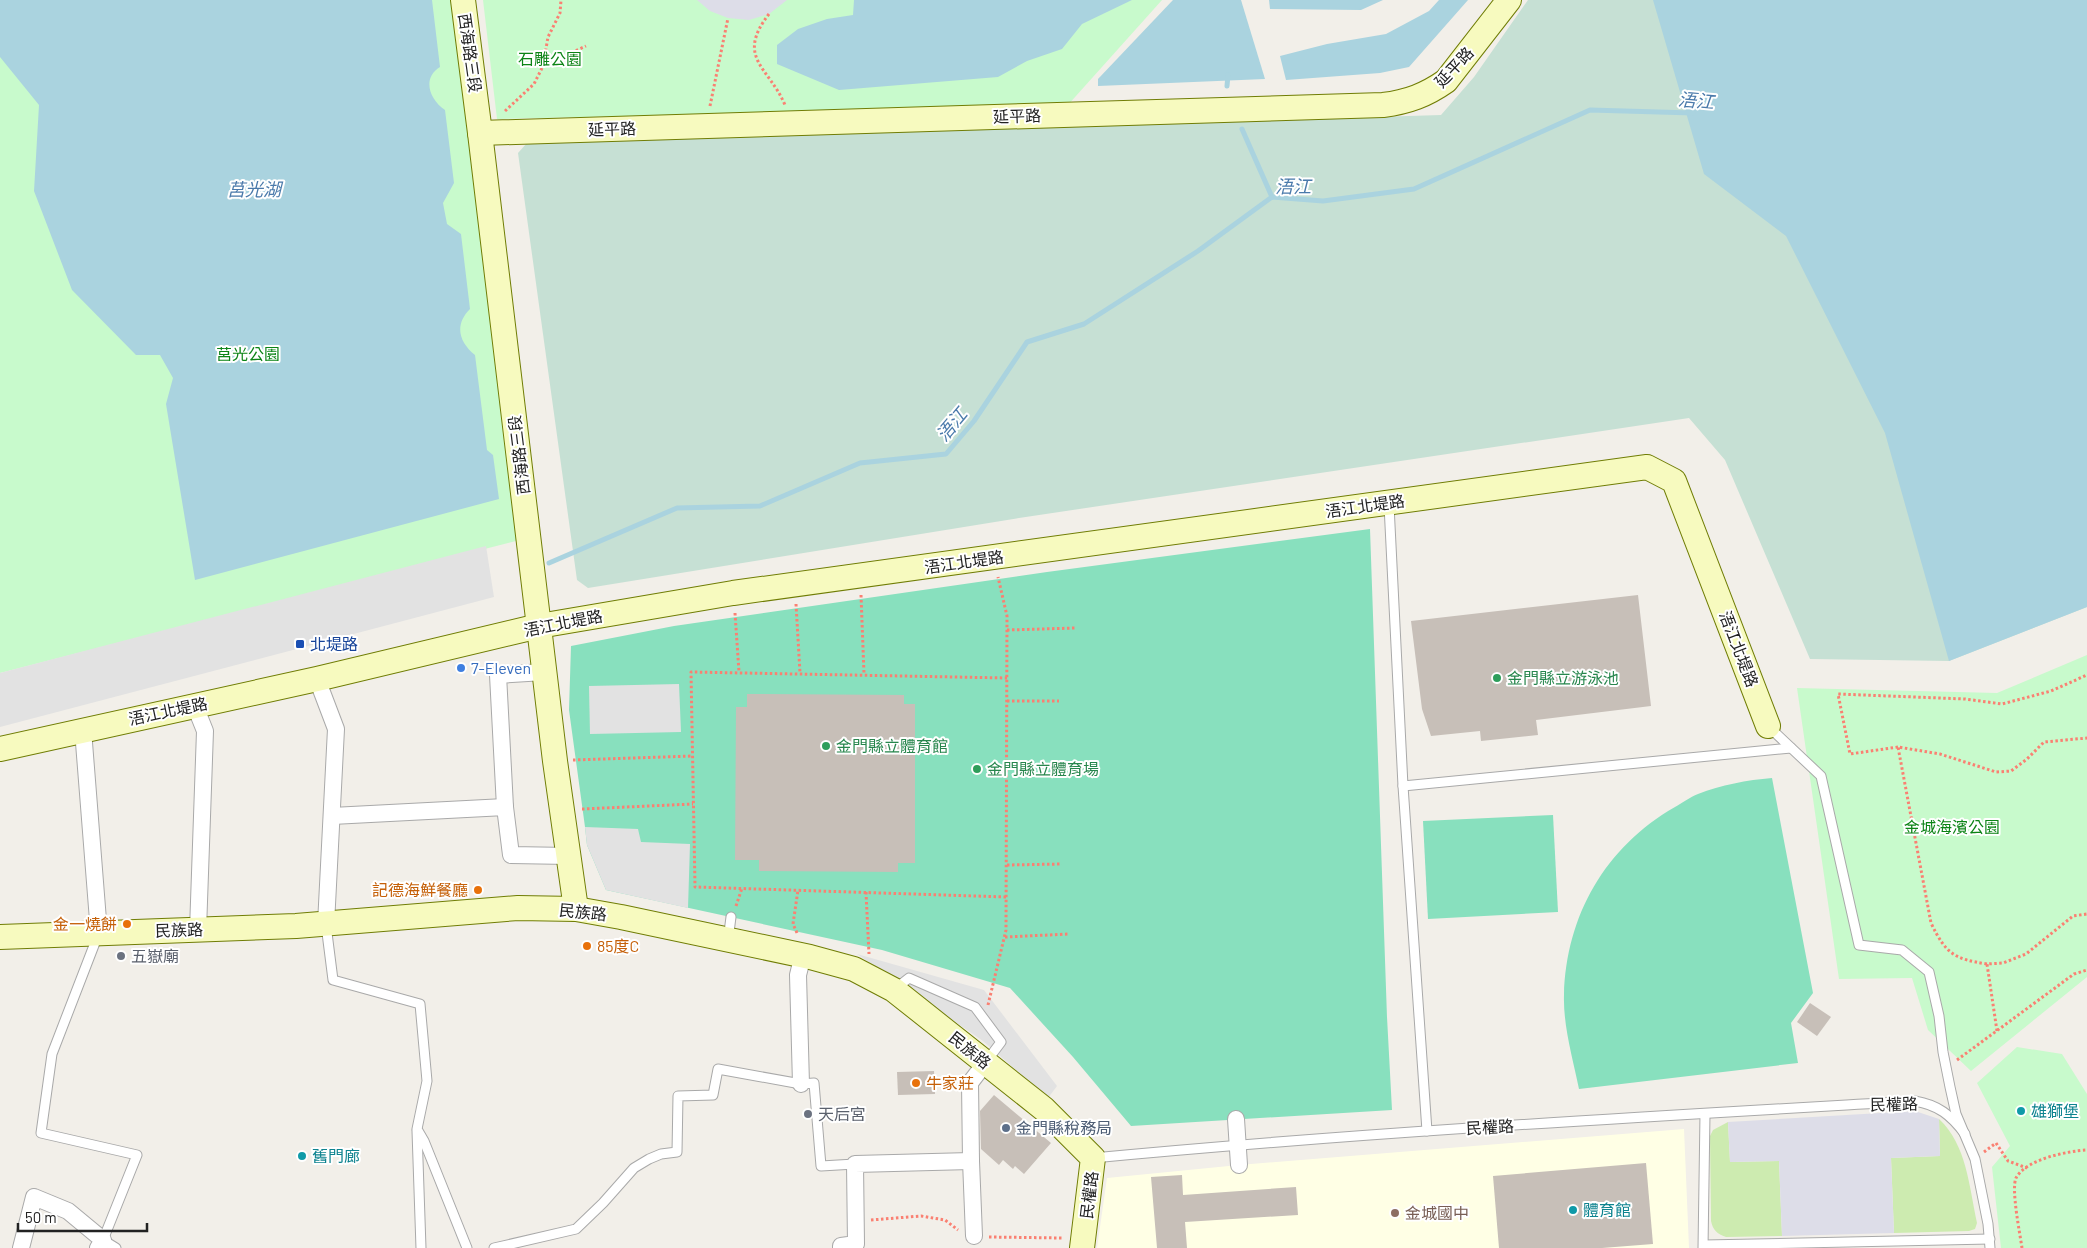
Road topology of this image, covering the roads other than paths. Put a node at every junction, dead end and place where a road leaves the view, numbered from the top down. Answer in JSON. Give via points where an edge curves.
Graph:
{"nodes":[{"id":1,"x":463,"y":0,"type":"edge"},
{"id":2,"x":1508,"y":0,"type":"edge"},
{"id":3,"x":480,"y":133,"type":"junction"},
{"id":4,"x":1389,"y":503,"type":"junction"},
{"id":5,"x":539,"y":626,"type":"junction"},
{"id":6,"x":544,"y":672,"type":"junction"},
{"id":7,"x":317,"y":678,"type":"junction"},
{"id":8,"x":195,"y":706,"type":"junction"},
{"id":9,"x":1768,"y":726,"type":"joint"},
{"id":10,"x":83,"y":730,"type":"junction"},
{"id":11,"x":1791,"y":748,"type":"junction"},
{"id":12,"x":0,"y":749,"type":"edge"},
{"id":13,"x":1403,"y":786,"type":"junction"},
{"id":14,"x":505,"y":807,"type":"junction"},
{"id":15,"x":332,"y":816,"type":"junction"},
{"id":16,"x":569,"y":856,"type":"junction"},
{"id":17,"x":576,"y":909,"type":"junction"},
{"id":18,"x":326,"y":924,"type":"junction"},
{"id":19,"x":198,"y":930,"type":"junction"},
{"id":20,"x":99,"y":933,"type":"junction"},
{"id":21,"x":0,"y":937,"type":"edge"},
{"id":22,"x":803,"y":955,"type":"junction"},
{"id":23,"x":894,"y":990,"type":"junction"},
{"id":24,"x":986,"y":1062,"type":"junction"},
{"id":25,"x":801,"y":1084,"type":"junction"},
{"id":26,"x":1704,"y":1114,"type":"junction"},
{"id":27,"x":1236,"y":1119,"type":"dead end"},
{"id":28,"x":417,"y":1129,"type":"junction"},
{"id":29,"x":1427,"y":1131,"type":"junction"},
{"id":30,"x":1965,"y":1134,"type":"junction"},
{"id":31,"x":1237,"y":1144,"type":"junction"},
{"id":32,"x":1093,"y":1158,"type":"junction"},
{"id":33,"x":971,"y":1160,"type":"junction"},
{"id":34,"x":855,"y":1164,"type":"junction"},
{"id":35,"x":1239,"y":1165,"type":"dead end"},
{"id":36,"x":974,"y":1236,"type":"dead end"},
{"id":37,"x":1990,"y":1244,"type":"edge"},
{"id":38,"x":106,"y":1245,"type":"edge"},
{"id":39,"x":1704,"y":1247,"type":"edge"},
{"id":40,"x":21,"y":1248,"type":"edge"},
{"id":41,"x":421,"y":1248,"type":"edge"},
{"id":42,"x":468,"y":1248,"type":"edge"},
{"id":43,"x":494,"y":1248,"type":"edge"},
{"id":44,"x":841,"y":1248,"type":"edge"},
{"id":45,"x":1082,"y":1248,"type":"edge"}],
"edges":[{"from":1,"to":3,"type":"street","name":"西海路三段"},
{"from":2,"to":3,"type":"street","name":"延平路","via":[[1446,80],[1434,90],[1404,103]]},
{"from":3,"to":5,"type":"street","name":"西海路三段"},
{"from":4,"to":5,"type":"street","name":"浯江北堤路","via":[[795,584]]},
{"from":4,"to":9,"type":"street","name":"浯江北堤路","via":[[1647,467],[1674,480]]},
{"from":4,"to":13,"type":"lane"},
{"from":5,"to":6,"type":"street","name":"西海路三段"},
{"from":5,"to":7,"type":"street","name":"浯江北堤路"},
{"from":6,"to":14,"type":"street","via":[[498,675]]},
{"from":6,"to":16,"type":"street","name":"西海路三段"},
{"from":7,"to":8,"type":"street","name":"浯江北堤路"},
{"from":7,"to":15,"type":"street","via":[[336,729]]},
{"from":8,"to":10,"type":"street","name":"浯江北堤路"},
{"from":8,"to":19,"type":"street","via":[[205,730]]},
{"from":9,"to":11,"type":"lane"},
{"from":10,"to":12,"type":"street","name":"浯江北堤路"},
{"from":10,"to":20,"type":"street"},
{"from":11,"to":13,"type":"lane"},
{"from":11,"to":30,"type":"lane","via":[[1821,776],[1859,946],[1902,950],[1929,972],[1954,1106]]},
{"from":13,"to":29,"type":"lane"},
{"from":14,"to":15,"type":"street"},
{"from":14,"to":16,"type":"street","via":[[511,855]]},
{"from":15,"to":18,"type":"street"},
{"from":16,"to":17,"type":"street","name":"西海路三段"},
{"from":17,"to":18,"type":"street","name":"民族路","via":[[518,908]]},
{"from":17,"to":22,"type":"street","name":"民族路","via":[[730,929]]},
{"from":18,"to":19,"type":"street","name":"民族路"},
{"from":18,"to":28,"type":"lane","via":[[333,980],[420,1004],[427,1081]]},
{"from":19,"to":20,"type":"street","name":"民族路"},
{"from":20,"to":21,"type":"street","name":"民族路"},
{"from":20,"to":38,"type":"lane","via":[[52,1054],[41,1133],[137,1155]]},
{"from":22,"to":23,"type":"street","name":"民族路","via":[[854,969]]},
{"from":22,"to":25,"type":"street","via":[[798,975]]},
{"from":23,"to":24,"type":"street","name":"民族路"},
{"from":23,"to":24,"type":"lane","via":[[909,978],[975,1007],[1002,1042]]},
{"from":24,"to":32,"type":"street","name":"民族路","via":[[1044,1109]]},
{"from":24,"to":33,"type":"street","via":[[970,1083]]},
{"from":25,"to":34,"type":"lane","via":[[814,1084],[821,1166]]},
{"from":25,"to":43,"type":"lane","via":[[718,1069],[713,1096],[678,1096],[678,1152],[649,1158],[634,1168],[576,1229]]},
{"from":26,"to":29,"type":"lane","name":"民權路"},
{"from":26,"to":30,"type":"lane","name":"民權路","via":[[1915,1102],[1938,1107]]},
{"from":26,"to":39,"type":"lane"},
{"from":27,"to":31,"type":"street"},
{"from":28,"to":41,"type":"lane"},
{"from":28,"to":42,"type":"lane"},
{"from":29,"to":31,"type":"lane","name":"民權路"},
{"from":30,"to":37,"type":"lane","via":[[1975,1159]]},
{"from":31,"to":32,"type":"lane","name":"民權路"},
{"from":31,"to":35,"type":"street"},
{"from":32,"to":45,"type":"street","name":"民權路"},
{"from":33,"to":34,"type":"street"},
{"from":33,"to":36,"type":"street"},
{"from":34,"to":44,"type":"street","via":[[856,1244]]},
{"from":37,"to":39,"type":"lane"},
{"from":38,"to":40,"type":"street","via":[[68,1210],[34,1197]]}]}
